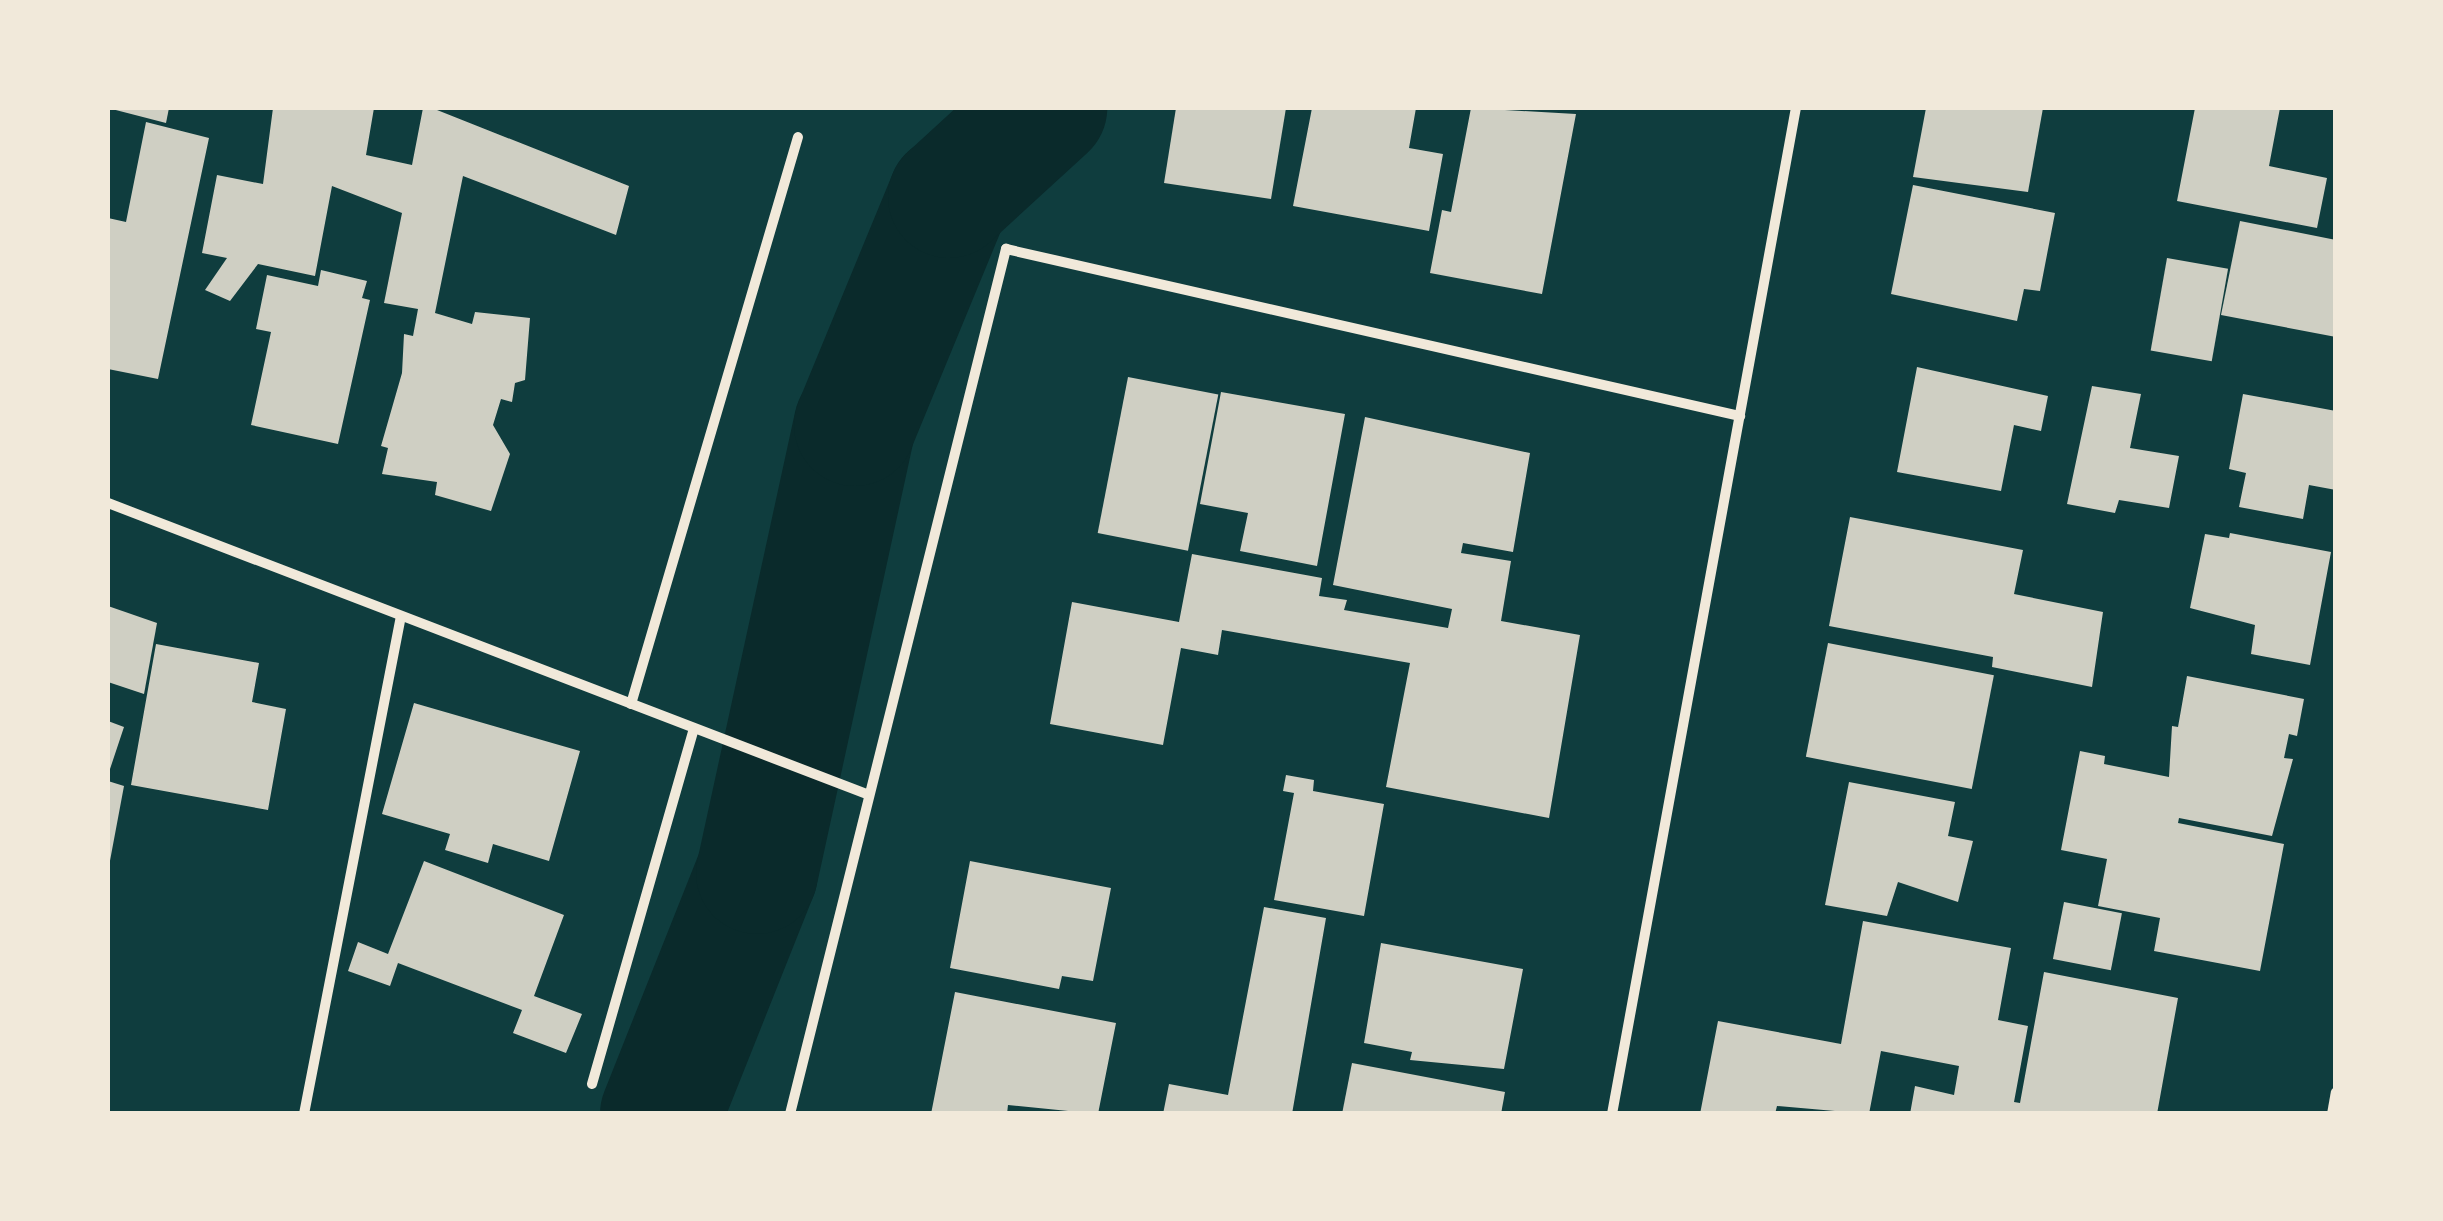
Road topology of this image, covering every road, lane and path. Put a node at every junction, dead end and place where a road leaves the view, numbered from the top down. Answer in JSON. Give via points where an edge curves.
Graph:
{"nodes":[{"id":1,"x":1796,"y":108,"type":"edge"},
{"id":2,"x":798,"y":137,"type":"dead end"},
{"id":3,"x":1740,"y":416,"type":"junction"},
{"id":4,"x":108,"y":503,"type":"edge"},
{"id":5,"x":401,"y":616,"type":"junction"},
{"id":6,"x":631,"y":704,"type":"junction"},
{"id":7,"x":694,"y":728,"type":"junction"},
{"id":8,"x":870,"y":795,"type":"junction"},
{"id":9,"x":592,"y":1084,"type":"dead end"},
{"id":10,"x":2336,"y":1092,"type":"edge"},
{"id":11,"x":304,"y":1114,"type":"edge"},
{"id":12,"x":790,"y":1114,"type":"edge"},
{"id":13,"x":1612,"y":1114,"type":"edge"},
{"id":14,"x":2332,"y":1114,"type":"edge"}],
"edges":[{"from":1,"to":3,"type":"street"},
{"from":2,"to":6,"type":"street"},
{"from":3,"to":8,"type":"street","via":[[1006,249]]},
{"from":3,"to":13,"type":"street"},
{"from":4,"to":5,"type":"street"},
{"from":5,"to":6,"type":"street"},
{"from":5,"to":11,"type":"street"},
{"from":6,"to":7,"type":"street"},
{"from":7,"to":8,"type":"street"},
{"from":7,"to":9,"type":"street"},
{"from":8,"to":12,"type":"street"},
{"from":10,"to":14,"type":"street"}]}
